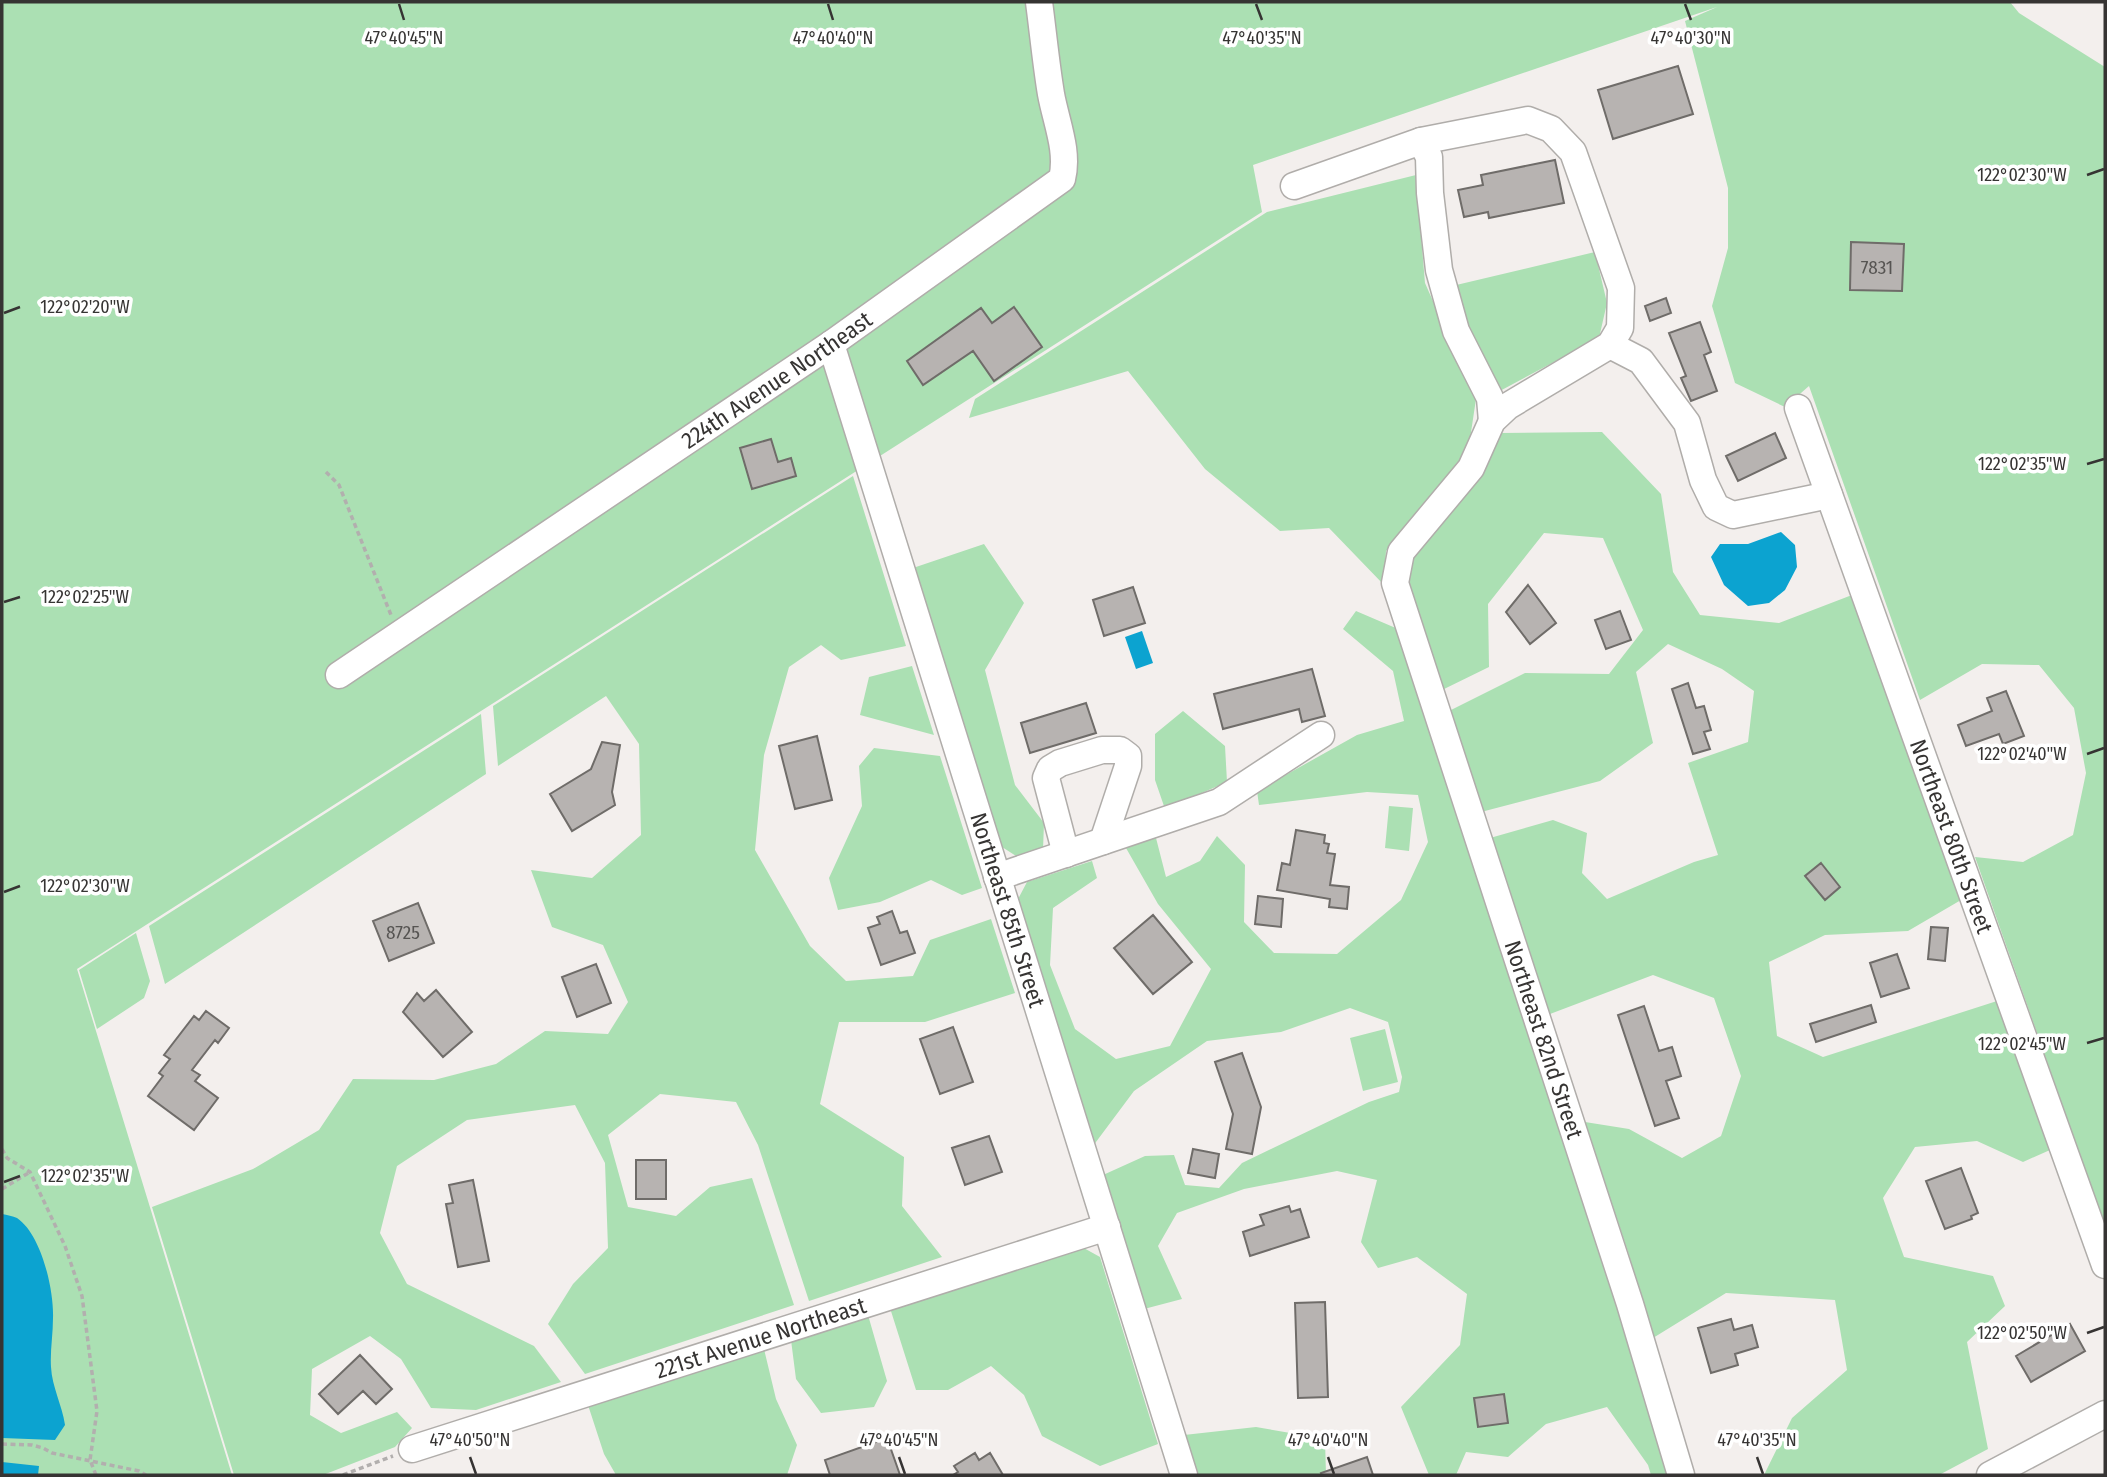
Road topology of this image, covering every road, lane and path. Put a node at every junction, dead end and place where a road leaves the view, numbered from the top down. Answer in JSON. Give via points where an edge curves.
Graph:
{"nodes":[{"id":1,"x":1039,"y":2,"type":"edge"},
{"id":2,"x":1421,"y":141,"type":"junction"},
{"id":3,"x":1294,"y":186,"type":"dead end"},
{"id":4,"x":831,"y":344,"type":"junction"},
{"id":5,"x":1609,"y":345,"type":"junction"},
{"id":6,"x":1798,"y":408,"type":"dead end"},
{"id":7,"x":1492,"y":421,"type":"junction"},
{"id":8,"x":326,"y":472,"type":"dead end"},
{"id":9,"x":1829,"y":495,"type":"junction"},
{"id":10,"x":400,"y":634,"type":"junction"},
{"id":11,"x":339,"y":675,"type":"dead end"},
{"id":12,"x":1321,"y":735,"type":"dead end"},
{"id":13,"x":1103,"y":841,"type":"junction"},
{"id":14,"x":1066,"y":854,"type":"junction"},
{"id":15,"x":998,"y":877,"type":"junction"},
{"id":16,"x":2,"y":1149,"type":"edge"},
{"id":17,"x":30,"y":1172,"type":"junction"},
{"id":18,"x":2,"y":1189,"type":"edge"},
{"id":19,"x":1107,"y":1227,"type":"junction"},
{"id":20,"x":2105,"y":1265,"type":"edge"},
{"id":21,"x":2105,"y":1414,"type":"edge"},
{"id":22,"x":2,"y":1444,"type":"edge"},
{"id":23,"x":412,"y":1449,"type":"joint"},
{"id":24,"x":90,"y":1460,"type":"junction"},
{"id":25,"x":96,"y":1475,"type":"edge"},
{"id":26,"x":146,"y":1475,"type":"edge"},
{"id":27,"x":343,"y":1475,"type":"edge"},
{"id":28,"x":1184,"y":1475,"type":"edge"},
{"id":29,"x":1682,"y":1475,"type":"edge"},
{"id":30,"x":1990,"y":1475,"type":"edge"}],
"edges":[{"from":1,"to":4,"type":"street","name":"224th Avenue Northeast","via":[[1064,151],[1062,180]]},
{"from":2,"to":3,"type":"street"},
{"from":2,"to":5,"type":"street","via":[[1528,120],[1551,129],[1573,152],[1621,288],[1620,328]]},
{"from":2,"to":7,"type":"street","via":[[1429,157],[1439,270],[1456,331],[1490,398]]},
{"from":4,"to":10,"type":"street","name":"224th Avenue Northeast"},
{"from":4,"to":15,"type":"street","name":"Northeast 85th Street"},
{"from":5,"to":7,"type":"street","via":[[1508,406]]},
{"from":5,"to":9,"type":"street","via":[[1641,361],[1687,423],[1716,507],[1733,515]]},
{"from":6,"to":9,"type":"street","name":"Northeast 80th Street"},
{"from":7,"to":29,"type":"street","name":"Northeast 82nd Street","via":[[1471,468],[1401,552],[1395,583]]},
{"from":8,"to":10,"type":"path","via":[[339,485]]},
{"from":9,"to":20,"type":"street","name":"Northeast 80th Street"},
{"from":10,"to":11,"type":"street","name":"224th Avenue Northeast"},
{"from":12,"to":13,"type":"street","via":[[1219,802]]},
{"from":13,"to":14,"type":"street"},
{"from":13,"to":14,"type":"street","via":[[1128,765],[1128,756],[1120,750],[1102,750],[1050,769],[1046,778]]},
{"from":14,"to":15,"type":"street"},
{"from":15,"to":19,"type":"street","name":"Northeast 85th Street"},
{"from":16,"to":17,"type":"path","via":[[7,1158]]},
{"from":17,"to":18,"type":"path"},
{"from":17,"to":24,"type":"path","via":[[65,1246],[82,1296],[97,1411]]},
{"from":19,"to":23,"type":"street","name":"221st Avenue Northeast"},
{"from":19,"to":28,"type":"street","name":"Northeast 85th Street"},
{"from":21,"to":30,"type":"street"},
{"from":22,"to":24,"type":"path","via":[[32,1445]]},
{"from":23,"to":27,"type":"path"},
{"from":24,"to":25,"type":"path"},
{"from":24,"to":26,"type":"path"}]}
